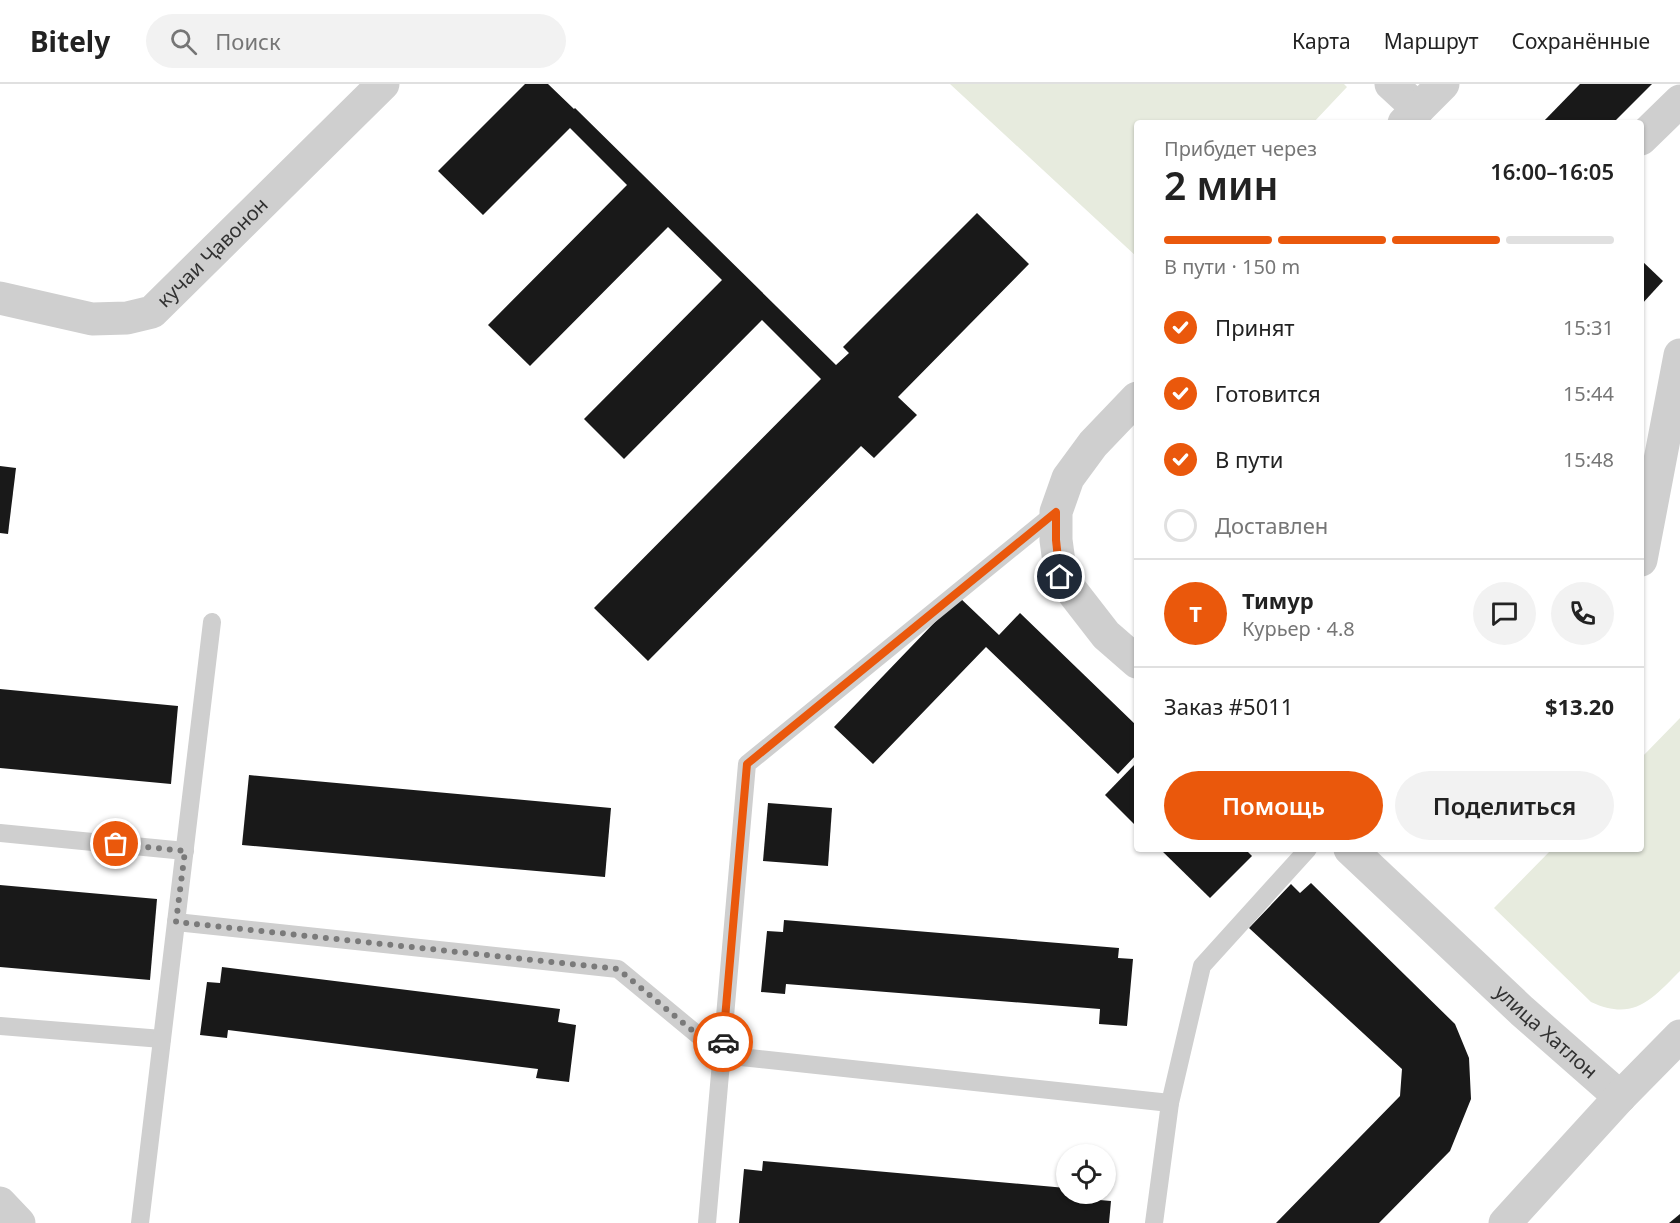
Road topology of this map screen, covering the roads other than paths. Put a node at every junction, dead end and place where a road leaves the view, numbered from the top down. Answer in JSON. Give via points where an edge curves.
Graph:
{"nodes":[{"id":1,"x":383,"y":84,"type":"edge"},
{"id":2,"x":1392,"y":84,"type":"edge"},
{"id":3,"x":1443,"y":84,"type":"edge"},
{"id":4,"x":1680,"y":100,"type":"edge"},
{"id":5,"x":1411,"y":116,"type":"edge"},
{"id":6,"x":1644,"y":136,"type":"edge"},
{"id":7,"x":0,"y":298,"type":"edge"},
{"id":8,"x":1680,"y":355,"type":"edge"},
{"id":9,"x":1134,"y":401,"type":"edge"},
{"id":10,"x":1669,"y":475,"type":"edge"},
{"id":11,"x":1056,"y":512,"type":"junction"},
{"id":12,"x":1644,"y":551,"type":"edge"},
{"id":13,"x":212,"y":622,"type":"dead end"},
{"id":14,"x":1134,"y":659,"type":"edge"},
{"id":15,"x":0,"y":833,"type":"edge"},
{"id":16,"x":185,"y":851,"type":"junction"},
{"id":17,"x":1305,"y":852,"type":"edge"},
{"id":18,"x":1353,"y":852,"type":"edge"},
{"id":19,"x":176,"y":922,"type":"junction"},
{"id":20,"x":0,"y":1026,"type":"edge"},
{"id":21,"x":1680,"y":1036,"type":"edge"},
{"id":22,"x":162,"y":1039,"type":"junction"},
{"id":23,"x":722,"y":1055,"type":"junction"},
{"id":24,"x":1620,"y":1097,"type":"junction"},
{"id":25,"x":1170,"y":1103,"type":"junction"},
{"id":26,"x":0,"y":1203,"type":"edge"},
{"id":27,"x":19,"y":1223,"type":"edge"},
{"id":28,"x":140,"y":1223,"type":"edge"},
{"id":29,"x":707,"y":1223,"type":"edge"},
{"id":30,"x":1154,"y":1223,"type":"edge"},
{"id":31,"x":1505,"y":1223,"type":"edge"}],
"edges":[{"from":1,"to":7,"type":"street","name":"кучаи Ҷавонон","via":[[152,312],[127,318],[92,319]]},
{"from":2,"to":5,"type":"street"},
{"from":3,"to":5,"type":"street"},
{"from":4,"to":6,"type":"street"},
{"from":8,"to":10,"type":"street"},
{"from":9,"to":11,"type":"street","via":[[1068,478]]},
{"from":10,"to":12,"type":"street"},
{"from":11,"to":14,"type":"street","via":[[1060,577],[1106,635]]},
{"from":11,"to":23,"type":"lane","via":[[747,764]]},
{"from":13,"to":16,"type":"lane"},
{"from":15,"to":16,"type":"lane"},
{"from":16,"to":19,"type":"lane"},
{"from":17,"to":25,"type":"lane","via":[[1202,966]]},
{"from":18,"to":24,"type":"street","name":"улица Хатлон"},
{"from":19,"to":22,"type":"lane"},
{"from":19,"to":23,"type":"lane","via":[[618,969]]},
{"from":20,"to":22,"type":"lane"},
{"from":21,"to":24,"type":"street"},
{"from":22,"to":28,"type":"lane"},
{"from":23,"to":25,"type":"lane"},
{"from":23,"to":29,"type":"lane"},
{"from":24,"to":31,"type":"street"},
{"from":25,"to":30,"type":"lane"},
{"from":26,"to":27,"type":"street"}]}
